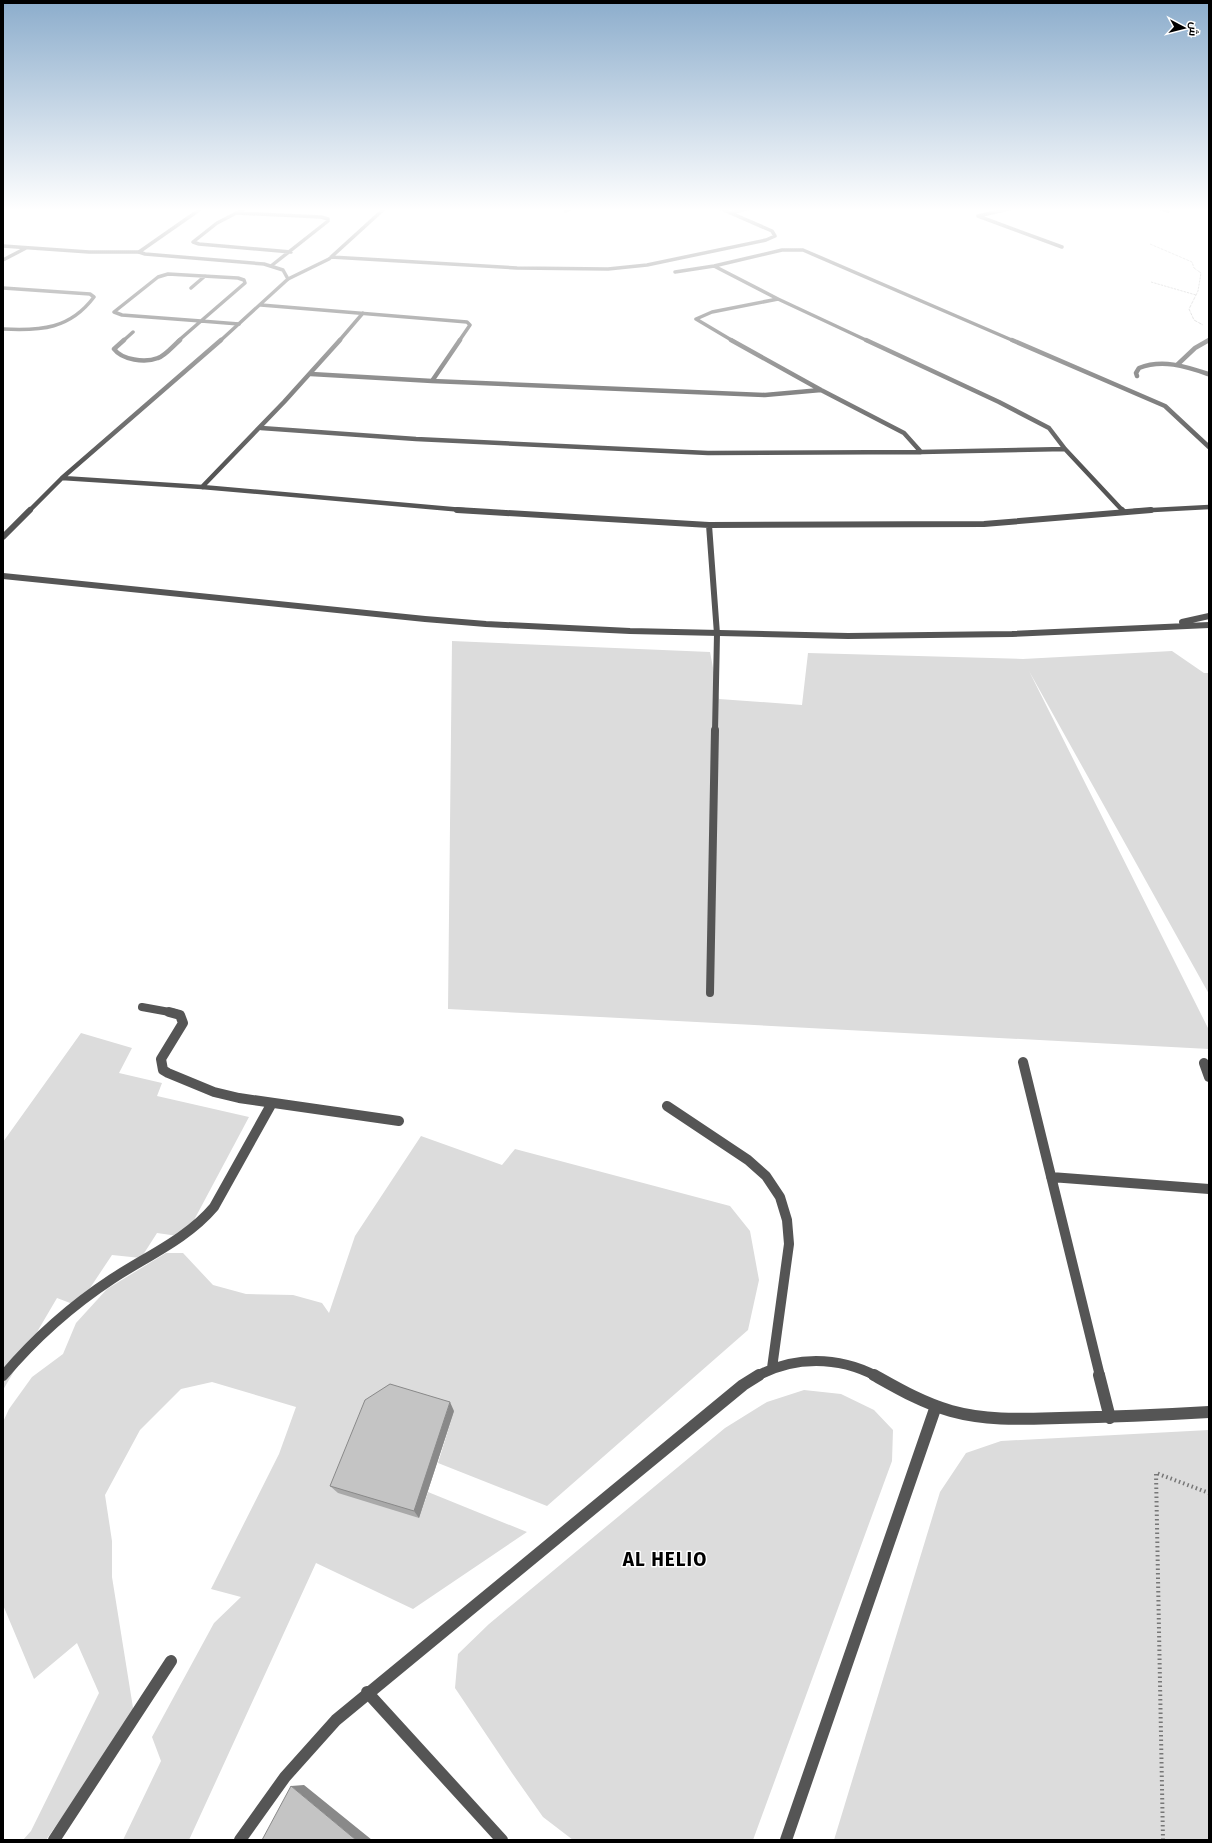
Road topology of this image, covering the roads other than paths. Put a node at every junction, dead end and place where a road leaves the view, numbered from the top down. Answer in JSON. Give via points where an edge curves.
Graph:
{"nodes":[{"id":1,"x":90,"y":294,"type":"edge"},
{"id":2,"x":137,"y":294,"type":"edge"},
{"id":3,"x":233,"y":294,"type":"edge"},
{"id":4,"x":273,"y":294,"type":"edge"},
{"id":5,"x":768,"y":294,"type":"edge"},
{"id":6,"x":905,"y":294,"type":"edge"},
{"id":7,"x":778,"y":299,"type":"junction"},
{"id":8,"x":261,"y":305,"type":"junction"},
{"id":9,"x":363,"y":313,"type":"junction"},
{"id":10,"x":201,"y":322,"type":"junction"},
{"id":11,"x":239,"y":324,"type":"junction"},
{"id":12,"x":3,"y":329,"type":"edge"},
{"id":13,"x":133,"y":332,"type":"dead end"},
{"id":14,"x":1209,"y":340,"type":"edge"},
{"id":15,"x":1177,"y":365,"type":"junction"},
{"id":16,"x":311,"y":374,"type":"junction"},
{"id":17,"x":1208,"y":374,"type":"dead end"},
{"id":18,"x":1137,"y":376,"type":"dead end"},
{"id":19,"x":432,"y":380,"type":"junction"},
{"id":20,"x":821,"y":390,"type":"junction"},
{"id":21,"x":261,"y":428,"type":"junction"},
{"id":22,"x":1209,"y":447,"type":"edge"},
{"id":23,"x":1066,"y":449,"type":"junction"},
{"id":24,"x":921,"y":452,"type":"junction"},
{"id":25,"x":62,"y":478,"type":"junction"},
{"id":26,"x":202,"y":487,"type":"junction"},
{"id":27,"x":1209,"y":507,"type":"edge"},
{"id":28,"x":1124,"y":512,"type":"junction"},
{"id":29,"x":709,"y":525,"type":"junction"},
{"id":30,"x":3,"y":537,"type":"edge"},
{"id":31,"x":3,"y":576,"type":"edge"},
{"id":32,"x":1209,"y":616,"type":"edge"},
{"id":33,"x":1209,"y":625,"type":"edge"},
{"id":34,"x":1158,"y":626,"type":"junction"},
{"id":35,"x":716,"y":634,"type":"junction"},
{"id":36,"x":710,"y":993,"type":"dead end"},
{"id":37,"x":142,"y":1006,"type":"dead end"},
{"id":38,"x":1023,"y":1062,"type":"dead end"},
{"id":39,"x":1204,"y":1063,"type":"dead end"},
{"id":40,"x":1209,"y":1077,"type":"edge"},
{"id":41,"x":272,"y":1103,"type":"junction"},
{"id":42,"x":667,"y":1106,"type":"dead end"},
{"id":43,"x":399,"y":1121,"type":"dead end"},
{"id":44,"x":1051,"y":1177,"type":"junction"},
{"id":45,"x":1209,"y":1189,"type":"edge"},
{"id":46,"x":772,"y":1368,"type":"junction"},
{"id":47,"x":3,"y":1376,"type":"edge"},
{"id":48,"x":936,"y":1406,"type":"junction"},
{"id":49,"x":1209,"y":1412,"type":"edge"},
{"id":50,"x":1110,"y":1418,"type":"junction"},
{"id":51,"x":171,"y":1661,"type":"dead end"},
{"id":52,"x":367,"y":1692,"type":"junction"},
{"id":53,"x":54,"y":1840,"type":"edge"},
{"id":54,"x":240,"y":1840,"type":"edge"},
{"id":55,"x":502,"y":1840,"type":"edge"},
{"id":56,"x":786,"y":1840,"type":"edge"}],
"edges":[{"from":1,"to":12,"type":"street","via":[[94,297],[88,308],[74,318],[48,329]]},
{"from":2,"to":10,"type":"street","via":[[114,312]]},
{"from":3,"to":10,"type":"street"},
{"from":4,"to":8,"type":"street"},
{"from":5,"to":7,"type":"street"},
{"from":6,"to":22,"type":"street","via":[[1165,406]]},
{"from":7,"to":20,"type":"street","via":[[712,312],[696,319]]},
{"from":7,"to":23,"type":"street","via":[[1049,428]]},
{"from":8,"to":9,"type":"street"},
{"from":8,"to":11,"type":"street"},
{"from":9,"to":16,"type":"street"},
{"from":9,"to":19,"type":"street","via":[[467,322],[470,325]]},
{"from":10,"to":11,"type":"street"},
{"from":10,"to":13,"type":"street","via":[[160,357],[152,360],[125,358],[115,352],[115,347]]},
{"from":11,"to":25,"type":"street"},
{"from":14,"to":15,"type":"street","via":[[1199,345]]},
{"from":15,"to":17,"type":"street"},
{"from":15,"to":18,"type":"street","via":[[1143,366],[1137,370]]},
{"from":16,"to":19,"type":"street"},
{"from":16,"to":21,"type":"street"},
{"from":19,"to":20,"type":"street","via":[[454,383],[765,395]]},
{"from":20,"to":24,"type":"street","via":[[904,433]]},
{"from":21,"to":24,"type":"street","via":[[416,439],[708,453]]},
{"from":21,"to":26,"type":"street"},
{"from":23,"to":24,"type":"street"},
{"from":23,"to":28,"type":"street"},
{"from":25,"to":26,"type":"street"},
{"from":25,"to":30,"type":"street"},
{"from":26,"to":29,"type":"street","via":[[450,510]]},
{"from":27,"to":28,"type":"street"},
{"from":28,"to":29,"type":"street","via":[[984,524]]},
{"from":29,"to":35,"type":"street"},
{"from":31,"to":35,"type":"street","via":[[486,624]]},
{"from":32,"to":34,"type":"street"},
{"from":33,"to":34,"type":"street"},
{"from":34,"to":35,"type":"street","via":[[930,636]]},
{"from":35,"to":36,"type":"street"},
{"from":37,"to":41,"type":"street","via":[[176,1013],[182,1018],[181,1027],[162,1059],[163,1070],[214,1092]]},
{"from":38,"to":44,"type":"street"},
{"from":39,"to":40,"type":"street"},
{"from":41,"to":43,"type":"street"},
{"from":41,"to":47,"type":"street","via":[[223,1192],[202,1221],[186,1234],[78,1302],[47,1327]]},
{"from":42,"to":46,"type":"street","via":[[748,1160],[766,1176],[780,1197],[787,1220],[789,1244]]},
{"from":44,"to":45,"type":"street"},
{"from":44,"to":50,"type":"street"},
{"from":46,"to":48,"type":"street","via":[[804,1360],[838,1362],[871,1374]]},
{"from":46,"to":52,"type":"street","via":[[743,1385]]},
{"from":48,"to":50,"type":"street","via":[[987,1418]]},
{"from":48,"to":56,"type":"street"},
{"from":49,"to":50,"type":"street"},
{"from":51,"to":53,"type":"street"},
{"from":52,"to":54,"type":"street","via":[[305,1751],[276,1787]]},
{"from":52,"to":55,"type":"street"}]}
